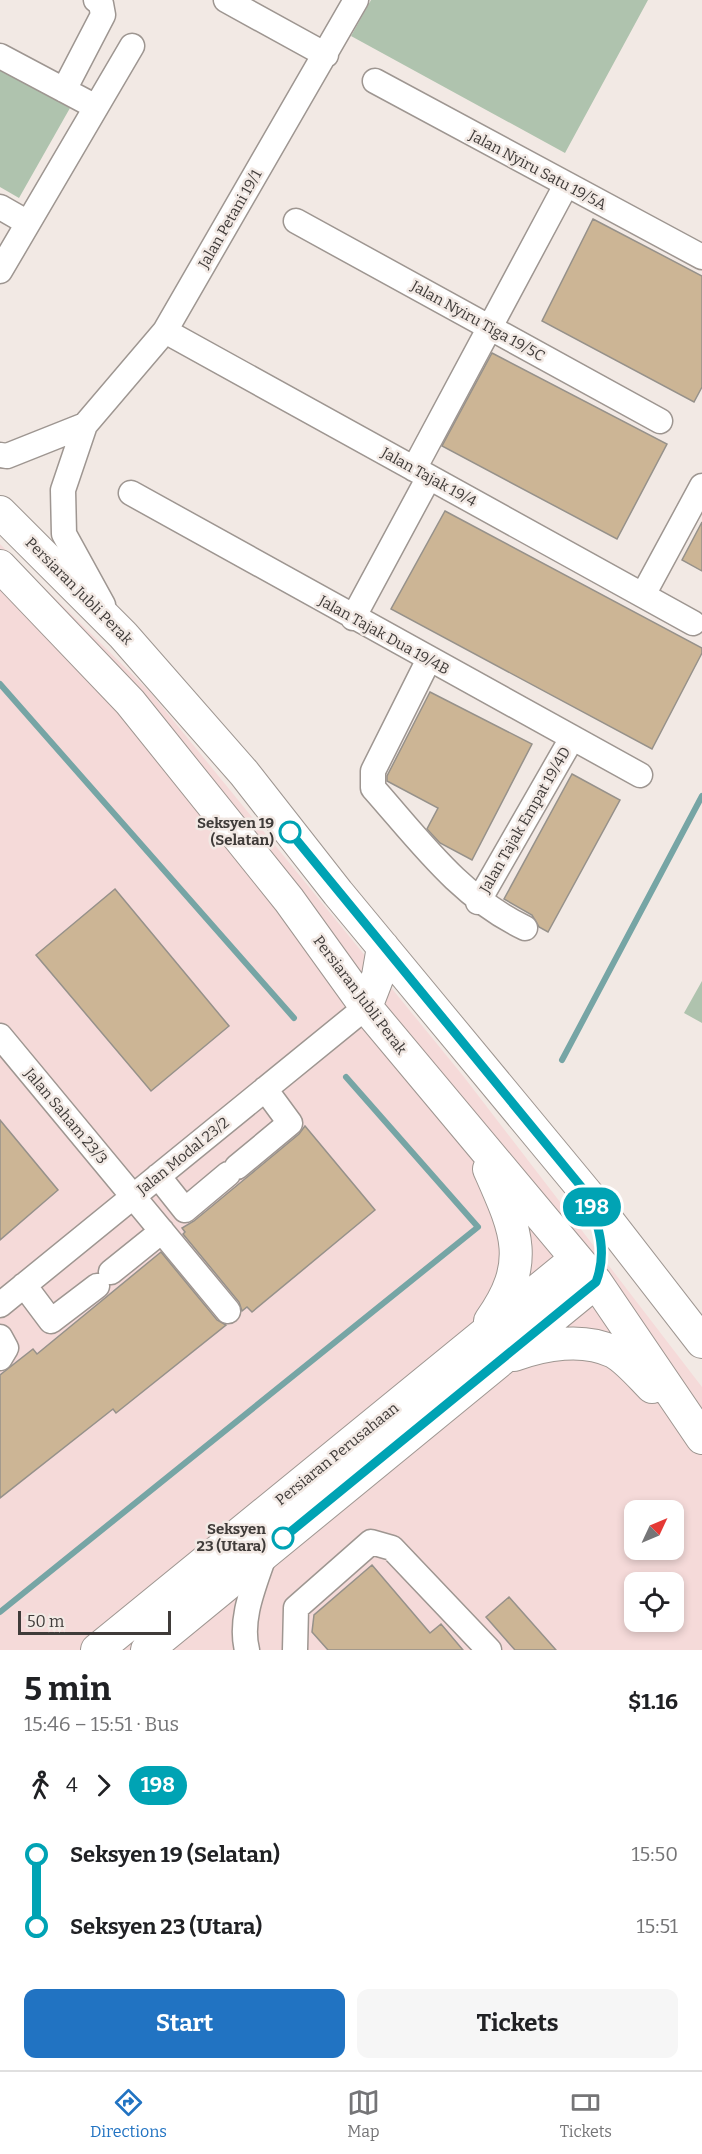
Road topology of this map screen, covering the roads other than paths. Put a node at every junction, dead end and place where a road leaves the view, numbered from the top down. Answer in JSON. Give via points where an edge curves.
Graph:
{"nodes":[{"id":1,"x":96,"y":0,"type":"edge"},
{"id":2,"x":226,"y":0,"type":"edge"},
{"id":3,"x":356,"y":0,"type":"edge"},
{"id":4,"x":132,"y":45,"type":"dead end"},
{"id":5,"x":326,"y":55,"type":"junction"},
{"id":6,"x":0,"y":56,"type":"edge"},
{"id":7,"x":375,"y":81,"type":"dead end"},
{"id":8,"x":64,"y":90,"type":"junction"},
{"id":9,"x":96,"y":107,"type":"junction"},
{"id":10,"x":566,"y":185,"type":"junction"},
{"id":11,"x":0,"y":207,"type":"edge"},
{"id":12,"x":296,"y":221,"type":"dead end"},
{"id":13,"x":28,"y":223,"type":"junction"},
{"id":14,"x":702,"y":257,"type":"edge"},
{"id":15,"x":0,"y":271,"type":"edge"},
{"id":16,"x":490,"y":328,"type":"junction"},
{"id":17,"x":165,"y":331,"type":"junction"},
{"id":18,"x":660,"y":421,"type":"dead end"},
{"id":19,"x":84,"y":424,"type":"junction"},
{"id":20,"x":0,"y":455,"type":"edge"},
{"id":21,"x":422,"y":473,"type":"junction"},
{"id":22,"x":702,"y":486,"type":"edge"},
{"id":23,"x":131,"y":493,"type":"dead end"},
{"id":24,"x":0,"y":512,"type":"edge"},
{"id":25,"x":0,"y":566,"type":"edge"},
{"id":26,"x":643,"y":595,"type":"junction"},
{"id":27,"x":353,"y":618,"type":"junction"},
{"id":28,"x":693,"y":623,"type":"dead end"},
{"id":29,"x":123,"y":635,"type":"junction"},
{"id":30,"x":429,"y":659,"type":"junction"},
{"id":31,"x":572,"y":738,"type":"junction"},
{"id":32,"x":640,"y":774,"type":"dead end"},
{"id":33,"x":478,"y":902,"type":"junction"},
{"id":34,"x":525,"y":928,"type":"dead end"},
{"id":35,"x":382,"y":947,"type":"junction"},
{"id":36,"x":430,"y":1004,"type":"junction"},
{"id":37,"x":366,"y":1007,"type":"junction"},
{"id":38,"x":0,"y":1036,"type":"edge"},
{"id":39,"x":265,"y":1089,"type":"junction"},
{"id":40,"x":474,"y":1133,"type":"junction"},
{"id":41,"x":158,"y":1176,"type":"junction"},
{"id":42,"x":588,"y":1195,"type":"junction"},
{"id":43,"x":133,"y":1196,"type":"junction"},
{"id":44,"x":162,"y":1232,"type":"junction"},
{"id":45,"x":592,"y":1266,"type":"junction"},
{"id":46,"x":650,"y":1274,"type":"junction"},
{"id":47,"x":24,"y":1285,"type":"junction"},
{"id":48,"x":0,"y":1305,"type":"edge"},
{"id":49,"x":228,"y":1311,"type":"dead end"},
{"id":50,"x":0,"y":1337,"type":"edge"},
{"id":51,"x":475,"y":1341,"type":"junction"},
{"id":52,"x":702,"y":1342,"type":"edge"},
{"id":53,"x":0,"y":1358,"type":"edge"},
{"id":54,"x":502,"y":1360,"type":"junction"},
{"id":55,"x":702,"y":1439,"type":"edge"},
{"id":56,"x":265,"y":1553,"type":"junction"},
{"id":57,"x":97,"y":1650,"type":"edge"},
{"id":58,"x":147,"y":1650,"type":"edge"},
{"id":59,"x":248,"y":1650,"type":"edge"},
{"id":60,"x":295,"y":1650,"type":"edge"},
{"id":61,"x":489,"y":1650,"type":"edge"}],
"edges":[{"from":1,"to":8,"type":"street","via":[[103,15]]},
{"from":2,"to":5,"type":"street"},
{"from":3,"to":5,"type":"street","name":"Jalan Petani 19/1"},
{"from":4,"to":9,"type":"street"},
{"from":5,"to":17,"type":"street","name":"Jalan Petani 19/1"},
{"from":6,"to":8,"type":"street"},
{"from":7,"to":10,"type":"street","name":"Jalan Nyiru Satu 19/5A"},
{"from":8,"to":9,"type":"street"},
{"from":9,"to":13,"type":"street"},
{"from":10,"to":14,"type":"street","name":"Jalan Nyiru Satu 19/5A"},
{"from":10,"to":16,"type":"street"},
{"from":11,"to":13,"type":"street"},
{"from":12,"to":16,"type":"street","name":"Jalan Nyiru Tiga 19/5C"},
{"from":13,"to":15,"type":"street"},
{"from":16,"to":18,"type":"street","name":"Jalan Nyiru Tiga 19/5C"},
{"from":16,"to":21,"type":"street"},
{"from":17,"to":19,"type":"street","name":"Jalan Petani 19/1"},
{"from":17,"to":21,"type":"street","name":"Jalan Tajak 19/4"},
{"from":19,"to":20,"type":"street","name":"Jalan Petani 19/1","via":[[7,456]]},
{"from":19,"to":29,"type":"street","name":"Jalan Petani 19/1","via":[[63,490],[64,534],[101,604]]},
{"from":21,"to":26,"type":"street","name":"Jalan Tajak 19/4"},
{"from":21,"to":27,"type":"street"},
{"from":22,"to":26,"type":"street"},
{"from":23,"to":27,"type":"street","name":"Jalan Tajak Dua 19/4B"},
{"from":24,"to":29,"type":"main road","name":"Persiaran Jubli Perak"},
{"from":25,"to":37,"type":"main road","name":"Persiaran Jubli Perak","via":[[130,702],[289,900]]},
{"from":26,"to":28,"type":"street","name":"Jalan Tajak 19/4"},
{"from":27,"to":30,"type":"street","name":"Jalan Tajak Dua 19/4B"},
{"from":29,"to":35,"type":"main road","name":"Persiaran Jubli Perak","via":[[244,772]]},
{"from":30,"to":31,"type":"street","name":"Jalan Tajak Dua 19/4B"},
{"from":30,"to":33,"type":"street","via":[[372,771],[373,788]]},
{"from":31,"to":32,"type":"street","name":"Jalan Tajak Dua 19/4B"},
{"from":31,"to":33,"type":"street","name":"Jalan Tajak Empat 19/4D"},
{"from":33,"to":34,"type":"street"},
{"from":35,"to":36,"type":"main road","name":"Persiaran Jubli Perak"},
{"from":35,"to":37,"type":"main road","via":[[378,976]]},
{"from":36,"to":37,"type":"main road","via":[[401,999]]},
{"from":36,"to":42,"type":"main road","name":"Persiaran Jubli Perak"},
{"from":37,"to":39,"type":"street","name":"Jalan Modal 23/2"},
{"from":37,"to":40,"type":"main road","name":"Persiaran Jubli Perak"},
{"from":38,"to":43,"type":"street","name":"Jalan Saham 23/3"},
{"from":39,"to":41,"type":"street","name":"Jalan Modal 23/2"},
{"from":39,"to":41,"type":"street","via":[[290,1123],[185,1210]]},
{"from":40,"to":45,"type":"main road","name":"Persiaran Jubli Perak"},
{"from":40,"to":51,"type":"main road","via":[[517,1242],[514,1274],[504,1302]]},
{"from":41,"to":43,"type":"street","name":"Jalan Modal 23/2"},
{"from":42,"to":45,"type":"main road","via":[[601,1236]]},
{"from":42,"to":46,"type":"main road","name":"Persiaran Jubli Perak"},
{"from":43,"to":44,"type":"street","name":"Jalan Saham 23/3"},
{"from":43,"to":47,"type":"street","name":"Jalan Modal 23/2"},
{"from":44,"to":47,"type":"street","via":[[51,1321]]},
{"from":44,"to":49,"type":"street","name":"Jalan Saham 23/3"},
{"from":45,"to":46,"type":"main road"},
{"from":45,"to":51,"type":"main road","name":"Persiaran Perusahaan"},
{"from":45,"to":54,"type":"main road","name":"Persiaran Perusahaan"},
{"from":45,"to":55,"type":"main road","name":"Persiaran Jubli Perak"},
{"from":46,"to":52,"type":"main road","name":"Persiaran Jubli Perak"},
{"from":47,"to":48,"type":"street","name":"Jalan Modal 23/2"},
{"from":50,"to":53,"type":"street","via":[[6,1348]]},
{"from":51,"to":57,"type":"main road","name":"Persiaran Perusahaan"},
{"from":54,"to":55,"type":"main road","via":[[542,1345],[582,1345],[614,1352]]},
{"from":54,"to":56,"type":"main road","name":"Persiaran Perusahaan"},
{"from":56,"to":58,"type":"main road","name":"Persiaran Perusahaan"},
{"from":56,"to":59,"type":"street","via":[[248,1607],[244,1638]]},
{"from":60,"to":61,"type":"street","via":[[292,1648],[296,1608],[371,1542],[392,1548]]}]}
